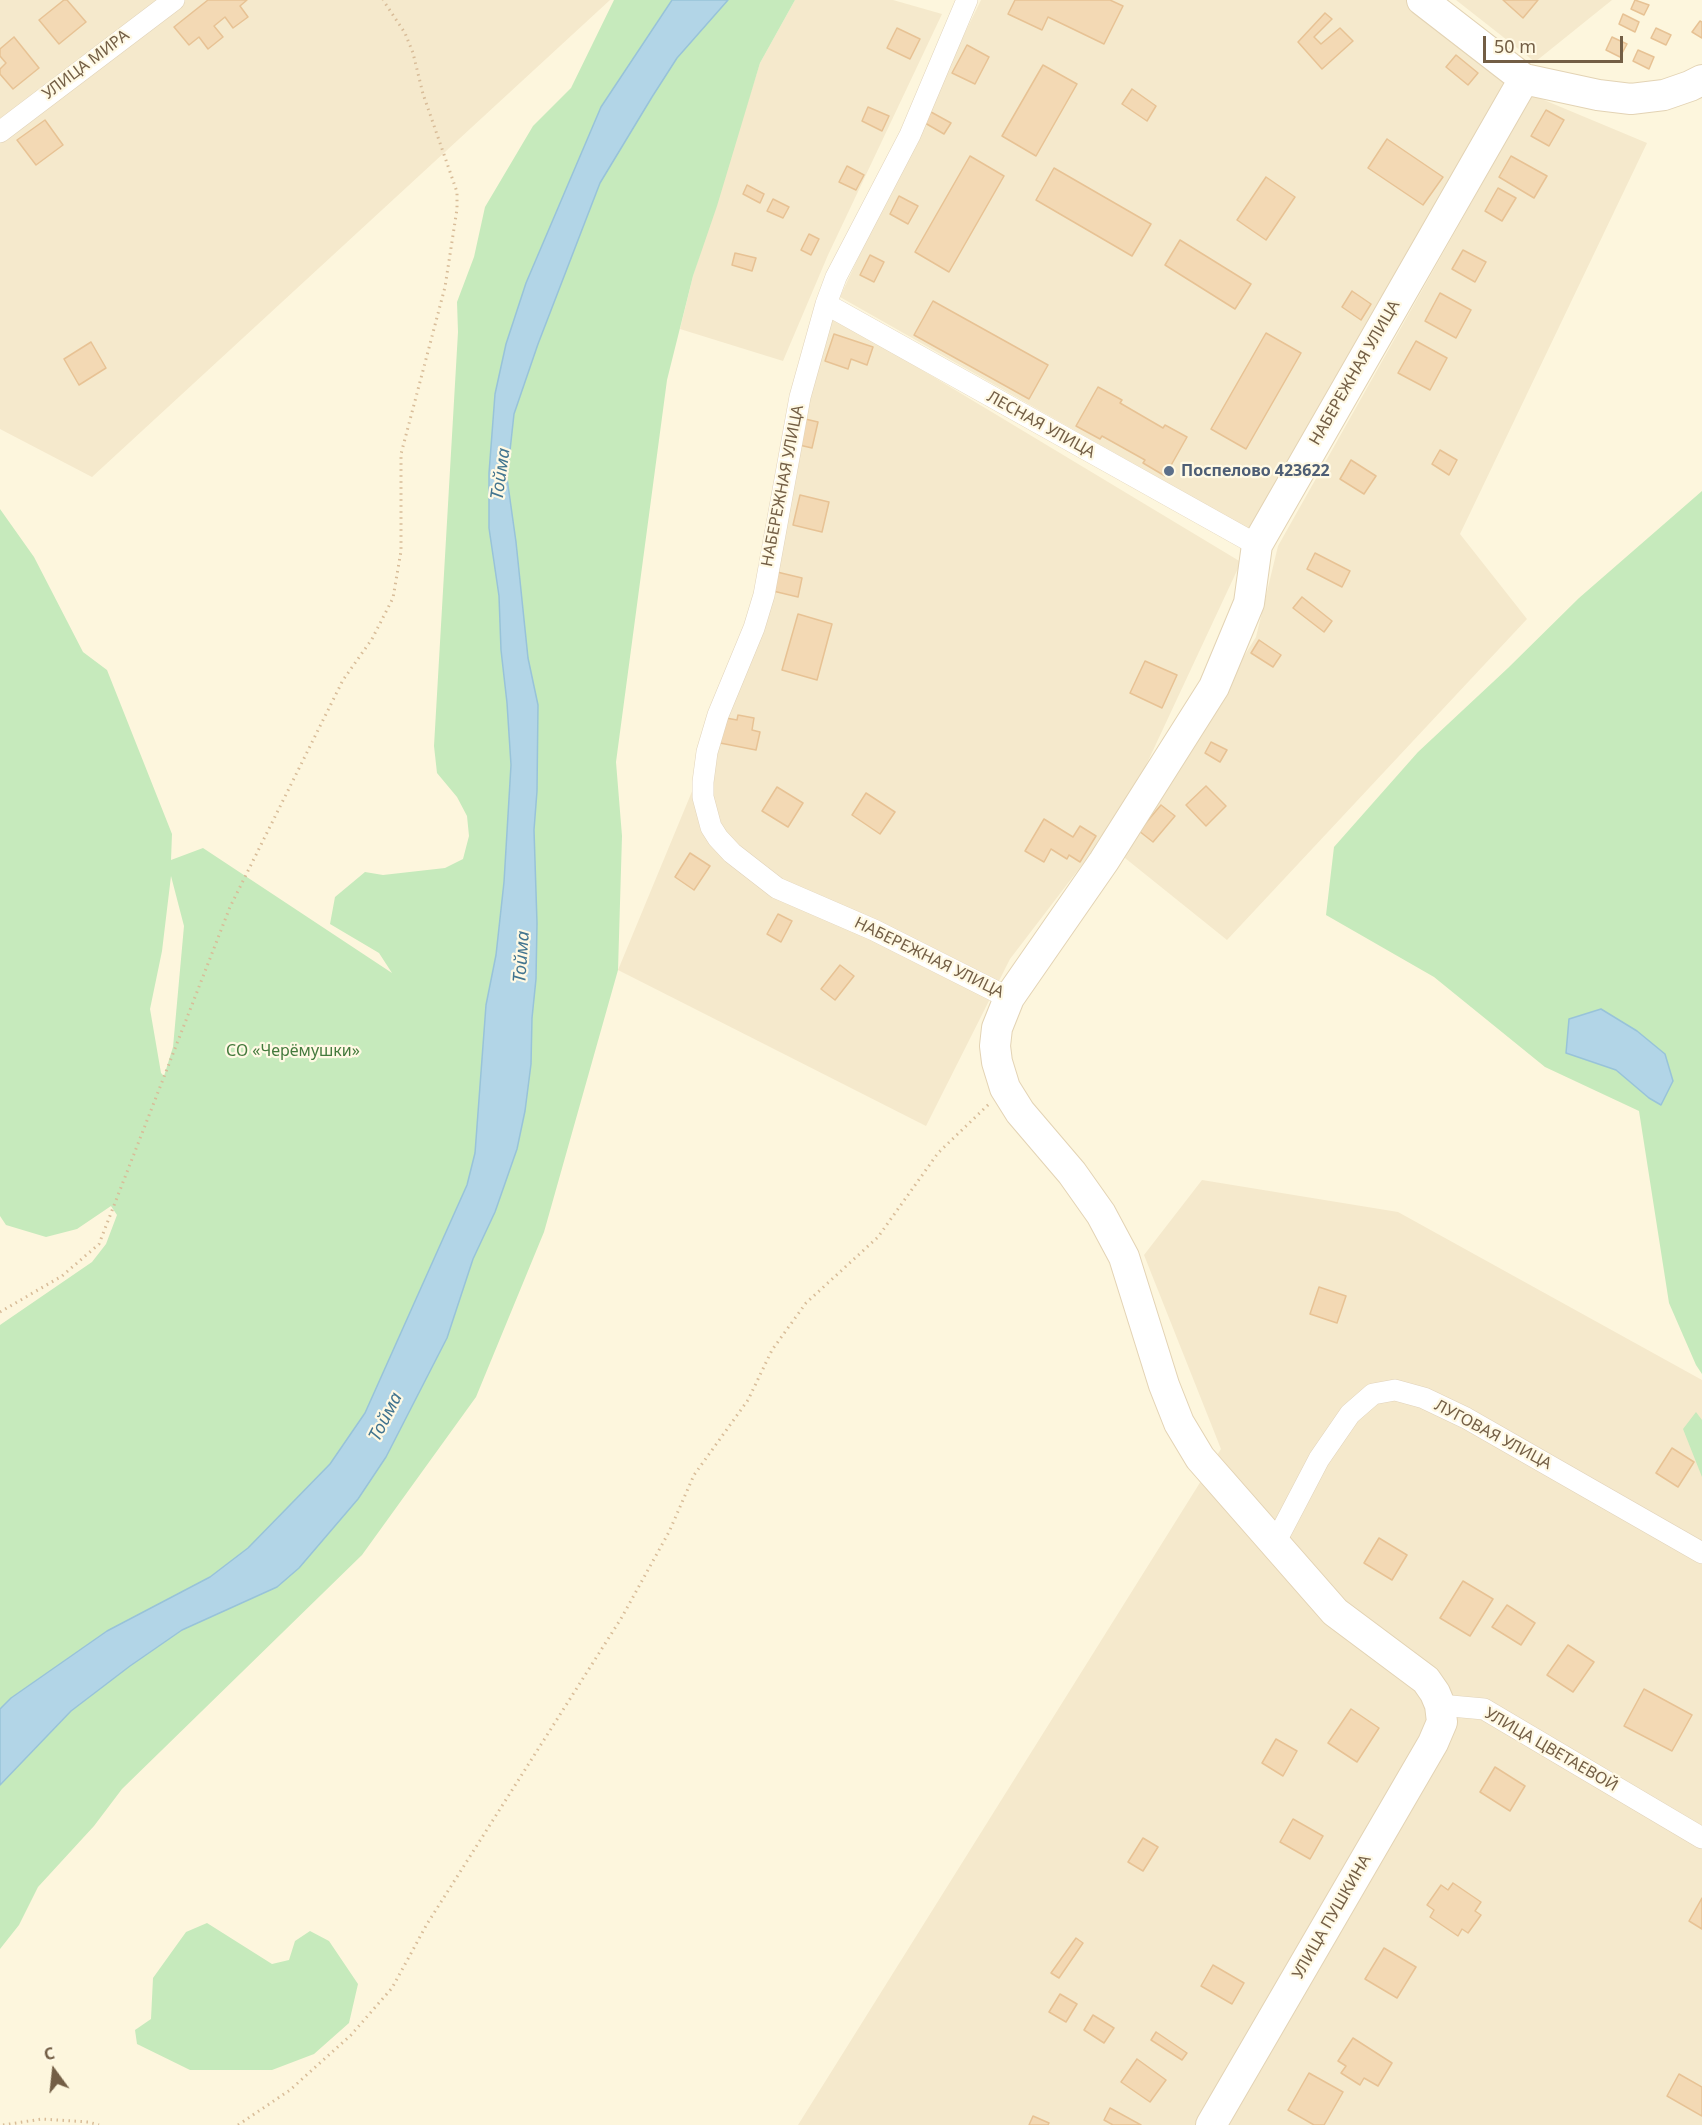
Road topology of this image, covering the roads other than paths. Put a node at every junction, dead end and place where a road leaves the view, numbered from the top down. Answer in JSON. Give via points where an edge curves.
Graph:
{"nodes":[{"id":1,"x":174,"y":0,"type":"edge"},
{"id":2,"x":967,"y":0,"type":"edge"},
{"id":3,"x":1422,"y":0,"type":"edge"},
{"id":4,"x":1524,"y":79,"type":"junction"},
{"id":5,"x":1702,"y":80,"type":"edge"},
{"id":6,"x":0,"y":132,"type":"edge"},
{"id":7,"x":826,"y":304,"type":"junction"},
{"id":8,"x":1257,"y":545,"type":"junction"},
{"id":9,"x":1009,"y":998,"type":"junction"},
{"id":10,"x":1274,"y":1545,"type":"junction"},
{"id":11,"x":1702,"y":1553,"type":"edge"},
{"id":12,"x":1440,"y":1705,"type":"junction"},
{"id":13,"x":1702,"y":1838,"type":"edge"},
{"id":14,"x":1211,"y":2125,"type":"edge"}],
"edges":[{"from":1,"to":6,"type":"street","name":"УЛИЦА МИРА"},
{"from":2,"to":7,"type":"street","name":"НАБЕРЕЖНАЯ УЛИЦА","via":[[909,135]]},
{"from":3,"to":4,"type":"street"},
{"from":4,"to":5,"type":"street","via":[[1631,99],[1664,95]]},
{"from":4,"to":8,"type":"street","name":"НАБЕРЕЖНАЯ УЛИЦА"},
{"from":7,"to":8,"type":"street","name":"ЛЕСНАЯ УЛИЦА"},
{"from":7,"to":9,"type":"street","name":"НАБЕРЕЖНАЯ УЛИЦА","via":[[800,397],[764,595],[707,752],[703,782],[707,813],[718,838],[777,888],[874,930]]},
{"from":8,"to":9,"type":"street","name":"НАБЕРЕЖНАЯ УЛИЦА","via":[[1249,603],[1214,687],[1104,861]]},
{"from":9,"to":10,"type":"street","via":[[997,1028],[995,1046],[1005,1088],[1101,1214],[1124,1257],[1179,1423],[1200,1458]]},
{"from":10,"to":11,"type":"street","name":"ЛУГОВАЯ УЛИЦА","via":[[1319,1459],[1350,1414],[1373,1395],[1395,1390],[1424,1398],[1466,1418]]},
{"from":10,"to":12,"type":"street","via":[[1335,1612],[1426,1680]]},
{"from":12,"to":13,"type":"street","name":"УЛИЦА ЦВЕТАЕВОЙ","via":[[1484,1709]]},
{"from":12,"to":14,"type":"street","name":"УЛИЦА ПУШКИНА","via":[[1442,1722],[1433,1743]]}]}
